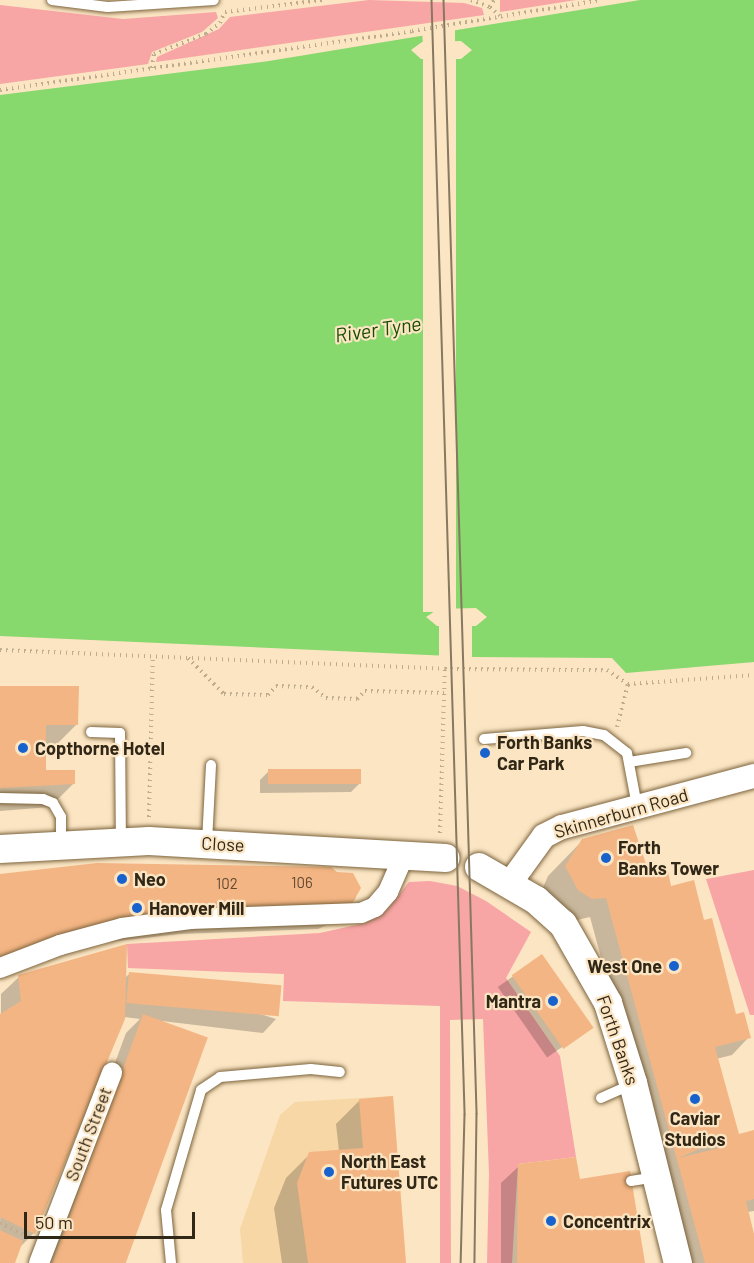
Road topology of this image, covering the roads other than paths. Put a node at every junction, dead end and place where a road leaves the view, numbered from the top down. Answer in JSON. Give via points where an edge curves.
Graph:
{"nodes":[{"id":1,"x":52,"y":0,"type":"edge"},
{"id":2,"x":218,"y":3,"type":"edge"},
{"id":3,"x":91,"y":732,"type":"dead end"},
{"id":4,"x":484,"y":739,"type":"dead end"},
{"id":5,"x":686,"y":753,"type":"dead end"},
{"id":6,"x":629,"y":762,"type":"junction"},
{"id":7,"x":211,"y":765,"type":"dead end"},
{"id":8,"x":754,"y":776,"type":"edge"},
{"id":9,"x":0,"y":798,"type":"edge"},
{"id":10,"x":637,"y":806,"type":"junction"},
{"id":11,"x":135,"y":841,"type":"junction"},
{"id":12,"x":207,"y":842,"type":"junction"},
{"id":13,"x":61,"y":845,"type":"junction"},
{"id":14,"x":0,"y":849,"type":"edge"},
{"id":15,"x":405,"y":853,"type":"junction"},
{"id":16,"x":443,"y":857,"type":"road end"},
{"id":17,"x":479,"y":867,"type":"dead end"},
{"id":18,"x":510,"y":883,"type":"junction"},
{"id":19,"x":0,"y":968,"type":"edge"},
{"id":20,"x":340,"y":1071,"type":"dead end"},
{"id":21,"x":112,"y":1072,"type":"dead end"},
{"id":22,"x":633,"y":1083,"type":"junction"},
{"id":23,"x":601,"y":1098,"type":"dead end"},
{"id":24,"x":43,"y":1254,"type":"edge"},
{"id":25,"x":171,"y":1263,"type":"edge"},
{"id":26,"x":678,"y":1263,"type":"edge"}],
"edges":[{"from":1,"to":2,"type":"lane","via":[[108,6]]},
{"from":3,"to":11,"type":"lane","via":[[120,733]]},
{"from":4,"to":6,"type":"lane","via":[[583,731],[617,743]]},
{"from":5,"to":6,"type":"lane"},
{"from":6,"to":10,"type":"lane"},
{"from":7,"to":12,"type":"lane"},
{"from":8,"to":10,"type":"street","name":"Skinnerburn Road"},
{"from":9,"to":13,"type":"lane","via":[[43,799],[53,803],[61,817]]},
{"from":10,"to":18,"type":"street","name":"Skinnerburn Road","via":[[562,827],[544,836]]},
{"from":11,"to":12,"type":"main road","name":"Close"},
{"from":11,"to":13,"type":"main road","name":"Close"},
{"from":12,"to":15,"type":"main road","name":"Close"},
{"from":13,"to":14,"type":"main road","name":"Close"},
{"from":15,"to":16,"type":"main road","name":"Close"},
{"from":15,"to":19,"type":"street","via":[[388,892],[375,907],[362,913],[190,919],[122,928],[60,945]]},
{"from":17,"to":18,"type":"main road","name":"Forth Banks"},
{"from":18,"to":22,"type":"main road","name":"Forth Banks","via":[[563,924],[608,1003]]},
{"from":20,"to":25,"type":"lane","via":[[311,1069],[220,1077],[201,1090],[166,1210]]},
{"from":21,"to":24,"type":"street","name":"South Street"},
{"from":22,"to":23,"type":"lane"},
{"from":22,"to":26,"type":"main road","name":"Forth Banks","via":[[645,1179]]}]}
